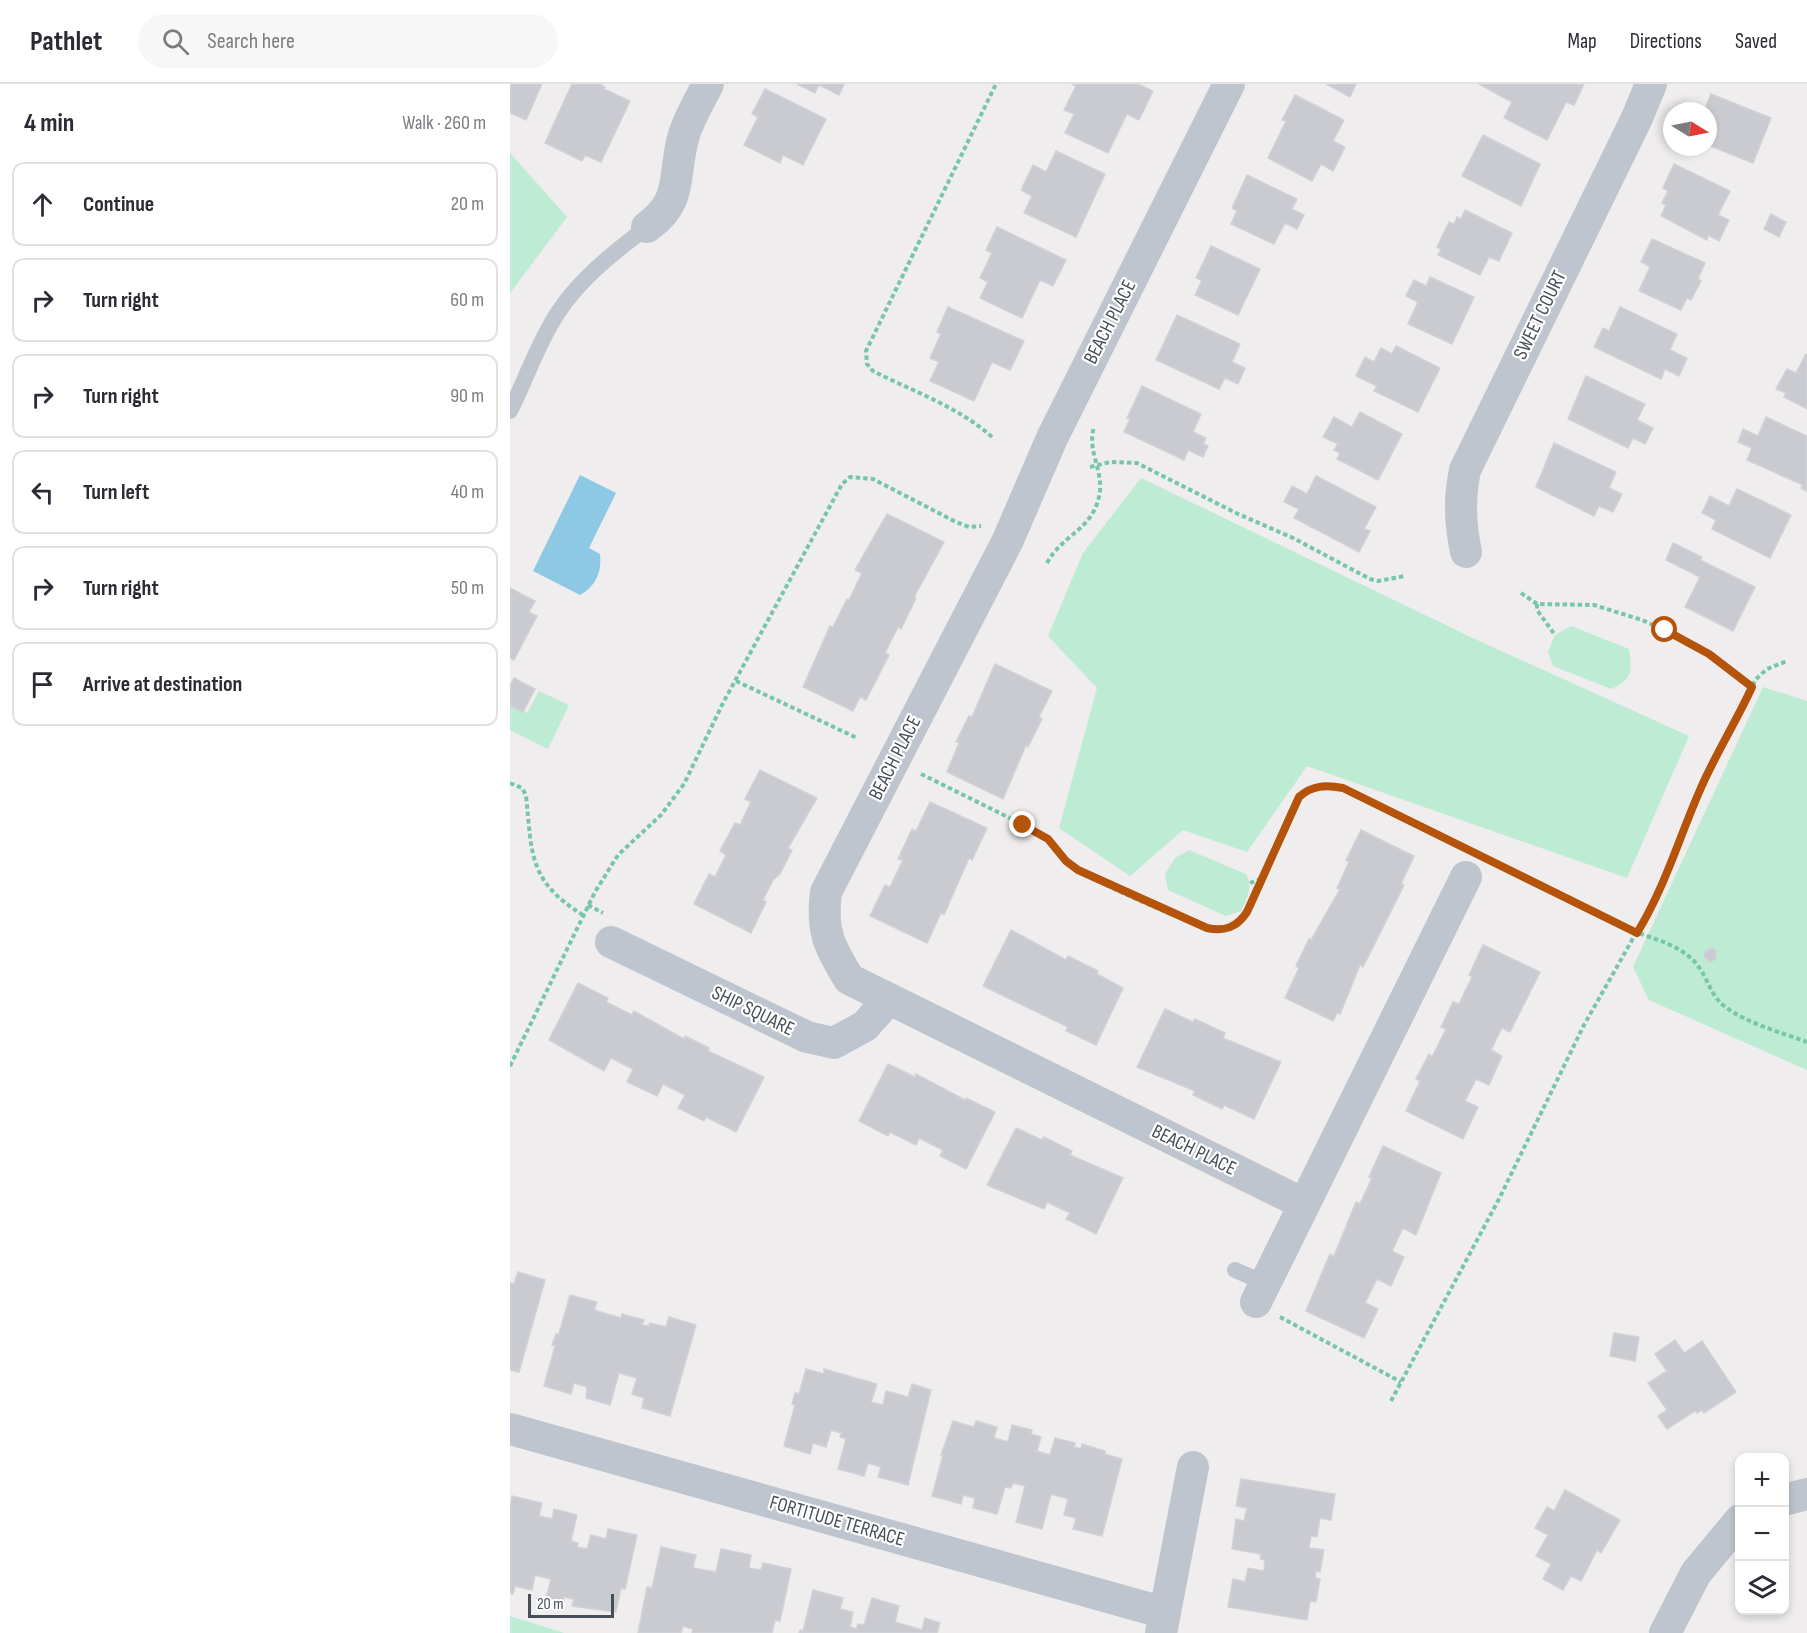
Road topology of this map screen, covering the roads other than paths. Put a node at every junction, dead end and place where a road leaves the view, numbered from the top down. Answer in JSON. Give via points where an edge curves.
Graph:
{"nodes":[{"id":1,"x":708,"y":84,"type":"edge"},
{"id":2,"x":1229,"y":84,"type":"edge"},
{"id":3,"x":1650,"y":84,"type":"edge"},
{"id":4,"x":647,"y":226,"type":"joint"},
{"id":5,"x":510,"y":411,"type":"edge"},
{"id":6,"x":1466,"y":552,"type":"dead end"},
{"id":7,"x":1468,"y":863,"type":"road end"},
{"id":8,"x":609,"y":929,"type":"road end"},
{"id":9,"x":888,"y":1001,"type":"junction"},
{"id":10,"x":1304,"y":1204,"type":"junction"},
{"id":11,"x":1235,"y":1270,"type":"dead end"},
{"id":12,"x":1265,"y":1300,"type":"joint"},
{"id":13,"x":510,"y":1429,"type":"edge"},
{"id":14,"x":1193,"y":1467,"type":"dead end"},
{"id":15,"x":1807,"y":1494,"type":"edge"},
{"id":16,"x":1789,"y":1499,"type":"edge"},
{"id":17,"x":1735,"y":1526,"type":"edge"},
{"id":18,"x":1163,"y":1623,"type":"edge"},
{"id":19,"x":1665,"y":1633,"type":"edge"}],
"edges":[{"from":1,"to":4,"type":"street","via":[[684,134],[674,196],[666,211]]},
{"from":2,"to":9,"type":"street","name":"BEACH PLACE","via":[[1052,438],[1008,540],[826,892],[822,919],[833,953],[849,980]]},
{"from":3,"to":6,"type":"street","name":"SWEET COURT","via":[[1465,470],[1460,522]]},
{"from":4,"to":5,"type":"lane","via":[[605,260],[570,296],[555,318]]},
{"from":7,"to":10,"type":"street"},
{"from":8,"to":9,"type":"street","name":"SHIP SQUARE","via":[[807,1037],[834,1043],[866,1026]]},
{"from":9,"to":10,"type":"street","name":"BEACH PLACE"},
{"from":10,"to":12,"type":"street"},
{"from":11,"to":12,"type":"lane"},
{"from":13,"to":18,"type":"street","name":"FORTITUDE TERRACE"},
{"from":14,"to":18,"type":"street","name":"FORTITUDE TERRACE"},
{"from":15,"to":16,"type":"street"},
{"from":17,"to":19,"type":"street","via":[[1696,1573]]}]}
